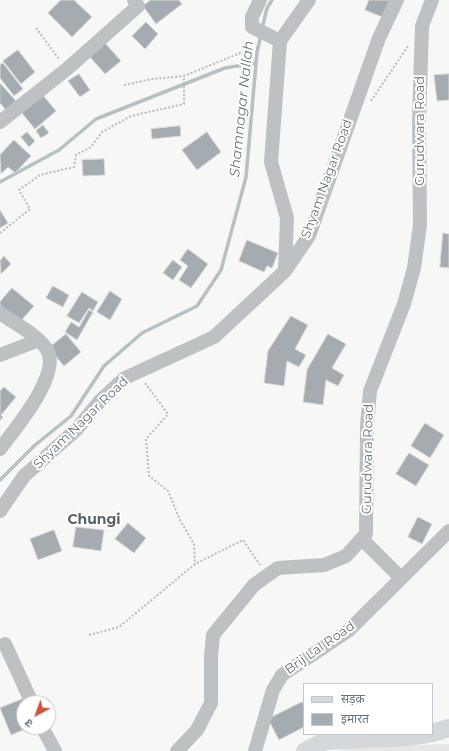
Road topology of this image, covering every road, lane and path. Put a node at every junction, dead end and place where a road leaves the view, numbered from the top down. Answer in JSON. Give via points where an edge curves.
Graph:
{"nodes":[{"id":1,"x":134,"y":0,"type":"edge"},
{"id":2,"x":260,"y":0,"type":"edge"},
{"id":3,"x":309,"y":0,"type":"edge"},
{"id":4,"x":397,"y":0,"type":"edge"},
{"id":5,"x":432,"y":0,"type":"edge"},
{"id":6,"x":36,"y":28,"type":"dead end"},
{"id":7,"x":252,"y":28,"type":"junction"},
{"id":8,"x":276,"y":39,"type":"junction"},
{"id":9,"x":409,"y":45,"type":"dead end"},
{"id":10,"x":66,"y":69,"type":"junction"},
{"id":11,"x":184,"y":76,"type":"junction"},
{"id":12,"x":124,"y":85,"type":"dead end"},
{"id":13,"x":369,"y":105,"type":"dead end"},
{"id":14,"x":0,"y":122,"type":"edge"},
{"id":15,"x":0,"y":233,"type":"edge"},
{"id":16,"x":285,"y":271,"type":"junction"},
{"id":17,"x":0,"y":313,"type":"edge"},
{"id":18,"x":39,"y":340,"type":"junction"},
{"id":19,"x":0,"y":355,"type":"edge"},
{"id":20,"x":142,"y":370,"type":"junction"},
{"id":21,"x":0,"y":449,"type":"edge"},
{"id":22,"x":0,"y":511,"type":"edge"},
{"id":23,"x":449,"y":531,"type":"edge"},
{"id":24,"x":362,"y":539,"type":"junction"},
{"id":25,"x":195,"y":564,"type":"junction"},
{"id":26,"x":268,"y":576,"type":"junction"},
{"id":27,"x":401,"y":578,"type":"junction"},
{"id":28,"x":90,"y":635,"type":"dead end"},
{"id":29,"x":5,"y":644,"type":"dead end"},
{"id":30,"x":28,"y":695,"type":"edge"},
{"id":31,"x":449,"y":728,"type":"edge"},
{"id":32,"x":433,"y":733,"type":"edge"},
{"id":33,"x":46,"y":735,"type":"edge"},
{"id":34,"x":421,"y":735,"type":"edge"},
{"id":35,"x":55,"y":751,"type":"edge"},
{"id":36,"x":177,"y":751,"type":"edge"},
{"id":37,"x":256,"y":751,"type":"edge"},
{"id":38,"x":305,"y":751,"type":"edge"}],
"edges":[{"from":1,"to":10,"type":"street","via":[[138,6]]},
{"from":2,"to":7,"type":"street","via":[[252,17]]},
{"from":3,"to":8,"type":"street"},
{"from":4,"to":16,"type":"street","name":"Shyam Nagar Road","via":[[379,38],[309,236]]},
{"from":5,"to":24,"type":"street","name":"Gurudwara Road","via":[[422,26],[418,122],[419,232],[414,268],[404,304],[370,390],[366,534]]},
{"from":6,"to":10,"type":"path"},
{"from":7,"to":8,"type":"street"},
{"from":7,"to":11,"type":"path","via":[[245,51]]},
{"from":8,"to":16,"type":"street","via":[[271,162],[287,218]]},
{"from":9,"to":13,"type":"path"},
{"from":10,"to":14,"type":"street"},
{"from":11,"to":12,"type":"path"},
{"from":11,"to":15,"type":"path","via":[[184,104],[131,116],[102,132],[91,147],[76,155],[74,167],[40,175],[19,190],[30,209]]},
{"from":16,"to":20,"type":"street","name":"Shyam Nagar Road","via":[[214,337]]},
{"from":17,"to":18,"type":"street"},
{"from":18,"to":19,"type":"street"},
{"from":18,"to":21,"type":"street","via":[[47,350],[50,365],[37,398]]},
{"from":20,"to":22,"type":"street","name":"Shyam Nagar Road","via":[[125,378],[100,401],[76,430],[24,476]]},
{"from":20,"to":25,"type":"path","via":[[145,383],[168,414],[146,439],[149,476],[168,491],[194,544]]},
{"from":23,"to":27,"type":"street","name":"Brij Lal Road"},
{"from":24,"to":26,"type":"street","via":[[346,556],[324,565],[278,568]]},
{"from":24,"to":27,"type":"street"},
{"from":25,"to":26,"type":"path","via":[[244,540]]},
{"from":25,"to":28,"type":"path","via":[[118,627]]},
{"from":26,"to":36,"type":"street","via":[[254,585],[213,635],[211,703],[197,730]]},
{"from":27,"to":37,"type":"street","name":"Brij Lal Road","via":[[348,631],[282,675],[273,690]]},
{"from":29,"to":30,"type":"street"},
{"from":31,"to":32,"type":"main road"},
{"from":33,"to":35,"type":"street"},
{"from":34,"to":38,"type":"main road","via":[[325,741]]}]}
